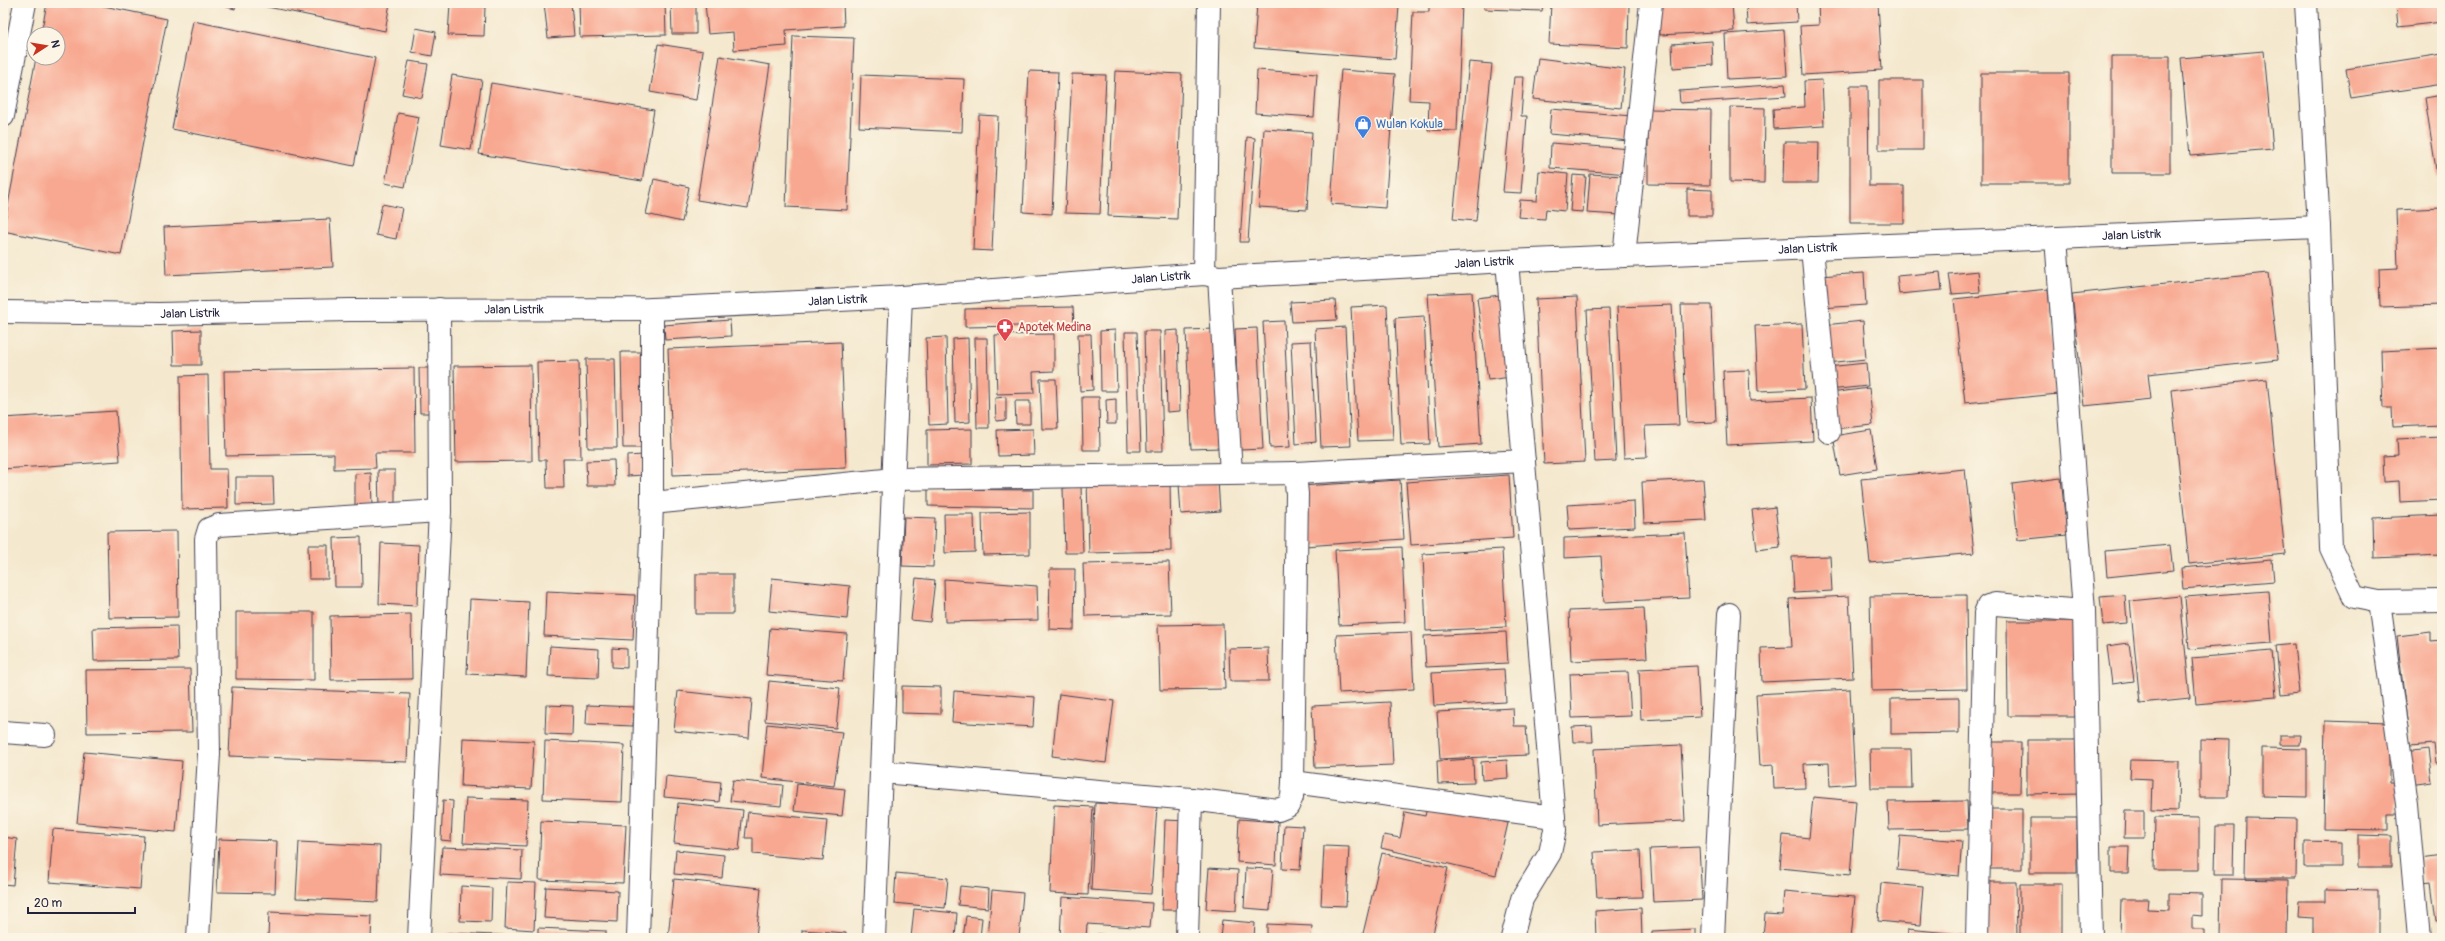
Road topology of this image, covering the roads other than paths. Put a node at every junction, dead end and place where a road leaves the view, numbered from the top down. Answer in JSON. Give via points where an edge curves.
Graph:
{"nodes":[{"id":1,"x":25,"y":3,"type":"edge"},
{"id":2,"x":1209,"y":3,"type":"edge"},
{"id":3,"x":1651,"y":3,"type":"edge"},
{"id":4,"x":2306,"y":3,"type":"edge"},
{"id":5,"x":3,"y":116,"type":"edge"},
{"id":6,"x":2319,"y":227,"type":"junction"},
{"id":7,"x":2056,"y":238,"type":"junction"},
{"id":8,"x":1812,"y":248,"type":"junction"},
{"id":9,"x":1624,"y":256,"type":"junction"},
{"id":10,"x":1507,"y":261,"type":"junction"},
{"id":11,"x":1212,"y":275,"type":"junction"},
{"id":12,"x":901,"y":297,"type":"junction"},
{"id":13,"x":652,"y":309,"type":"junction"},
{"id":14,"x":439,"y":310,"type":"junction"},
{"id":15,"x":3,"y":312,"type":"edge"},
{"id":16,"x":1829,"y":432,"type":"dead end"},
{"id":17,"x":1524,"y":461,"type":"junction"},
{"id":18,"x":1231,"y":473,"type":"junction"},
{"id":19,"x":1295,"y":473,"type":"junction"},
{"id":20,"x":895,"y":479,"type":"junction"},
{"id":21,"x":652,"y":504,"type":"junction"},
{"id":22,"x":440,"y":512,"type":"junction"},
{"id":23,"x":2442,"y":601,"type":"edge"},
{"id":24,"x":2379,"y":602,"type":"junction"},
{"id":25,"x":2084,"y":611,"type":"junction"},
{"id":26,"x":1729,"y":614,"type":"dead end"},
{"id":27,"x":3,"y":732,"type":"edge"},
{"id":28,"x":45,"y":735,"type":"dead end"},
{"id":29,"x":882,"y":772,"type":"junction"},
{"id":30,"x":1293,"y":782,"type":"junction"},
{"id":31,"x":1191,"y":799,"type":"junction"},
{"id":32,"x":1554,"y":817,"type":"junction"},
{"id":33,"x":198,"y":938,"type":"edge"},
{"id":34,"x":419,"y":938,"type":"edge"},
{"id":35,"x":638,"y":938,"type":"edge"},
{"id":36,"x":874,"y":938,"type":"edge"},
{"id":37,"x":1187,"y":938,"type":"edge"},
{"id":38,"x":1512,"y":938,"type":"edge"},
{"id":39,"x":1714,"y":938,"type":"edge"},
{"id":40,"x":1977,"y":938,"type":"edge"},
{"id":41,"x":2091,"y":938,"type":"edge"},
{"id":42,"x":2419,"y":938,"type":"edge"}],
"edges":[{"from":1,"to":5,"type":"street"},
{"from":2,"to":11,"type":"street"},
{"from":3,"to":9,"type":"street"},
{"from":4,"to":6,"type":"street"},
{"from":6,"to":7,"type":"street","name":"Jalan Listrik"},
{"from":6,"to":24,"type":"street","via":[[2331,548],[2354,598]]},
{"from":7,"to":8,"type":"street","name":"Jalan Listrik"},
{"from":7,"to":25,"type":"street"},
{"from":8,"to":9,"type":"street","name":"Jalan Listrik"},
{"from":8,"to":16,"type":"street"},
{"from":9,"to":10,"type":"street","name":"Jalan Listrik"},
{"from":10,"to":11,"type":"street","name":"Jalan Listrik"},
{"from":10,"to":17,"type":"street"},
{"from":11,"to":12,"type":"street","name":"Jalan Listrik"},
{"from":11,"to":18,"type":"street"},
{"from":12,"to":13,"type":"street","name":"Jalan Listrik"},
{"from":12,"to":20,"type":"street"},
{"from":13,"to":14,"type":"street","name":"Jalan Listrik"},
{"from":13,"to":21,"type":"street"},
{"from":14,"to":15,"type":"street","name":"Jalan Listrik","via":[[159,314]]},
{"from":14,"to":22,"type":"street"},
{"from":17,"to":19,"type":"street"},
{"from":17,"to":32,"type":"street"},
{"from":18,"to":19,"type":"street"},
{"from":18,"to":20,"type":"street"},
{"from":19,"to":30,"type":"street","via":[[1297,494]]},
{"from":20,"to":21,"type":"street"},
{"from":20,"to":29,"type":"street"},
{"from":21,"to":35,"type":"street"},
{"from":22,"to":33,"type":"street","via":[[219,525],[209,529],[206,539],[208,754]]},
{"from":22,"to":34,"type":"street"},
{"from":23,"to":24,"type":"street"},
{"from":24,"to":42,"type":"street","via":[[2407,804]]},
{"from":25,"to":40,"type":"street","via":[[1995,604],[1988,606],[1985,613]]},
{"from":25,"to":41,"type":"street"},
{"from":26,"to":39,"type":"street"},
{"from":27,"to":28,"type":"street"},
{"from":29,"to":31,"type":"street"},
{"from":29,"to":36,"type":"street"},
{"from":30,"to":31,"type":"street","via":[[1292,797],[1288,806],[1278,810]]},
{"from":30,"to":32,"type":"street"},
{"from":31,"to":37,"type":"street"},
{"from":32,"to":38,"type":"street","via":[[1555,830],[1550,853],[1522,898]]}]}
